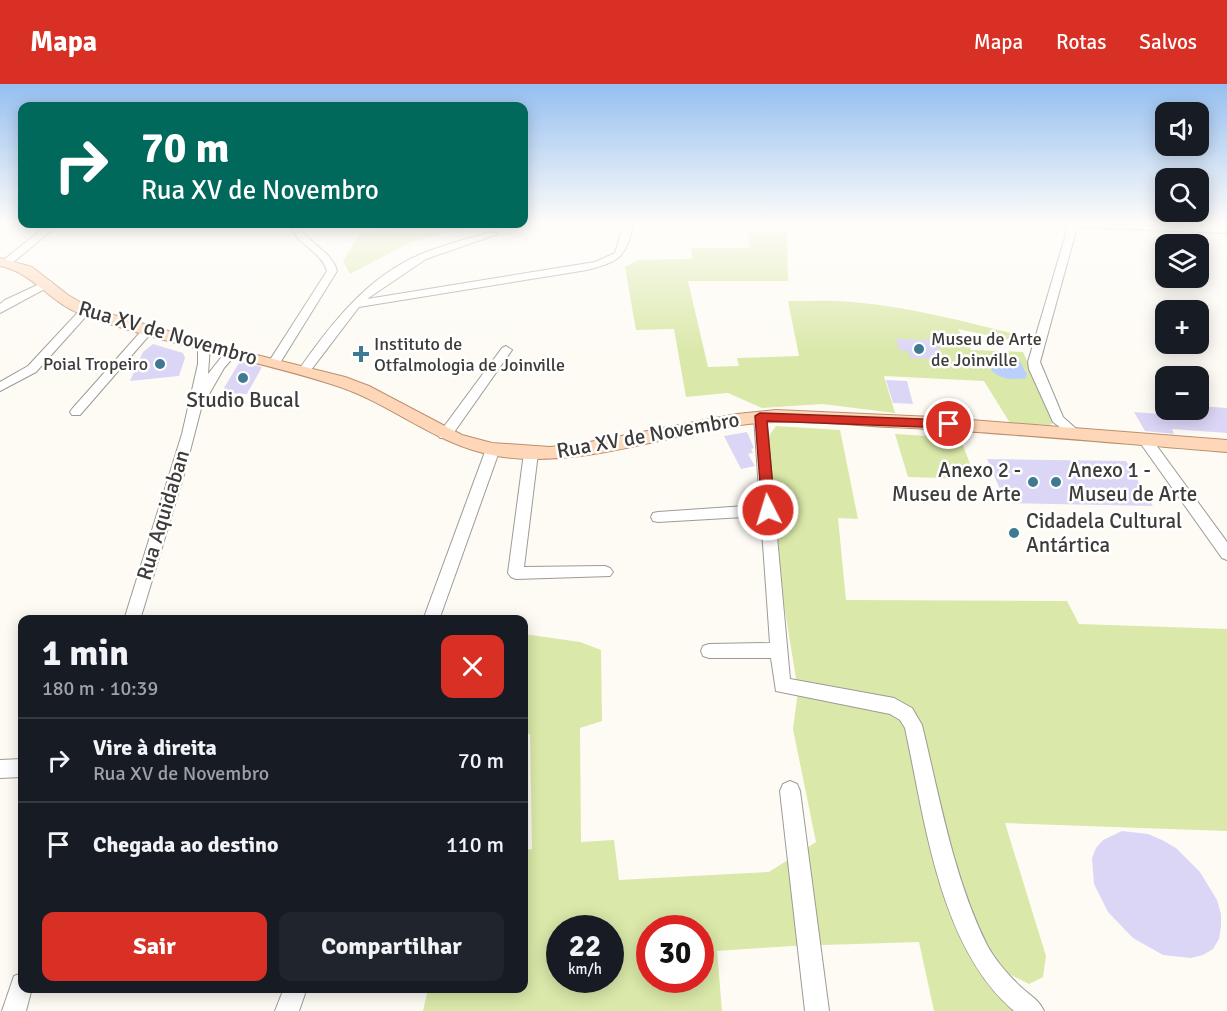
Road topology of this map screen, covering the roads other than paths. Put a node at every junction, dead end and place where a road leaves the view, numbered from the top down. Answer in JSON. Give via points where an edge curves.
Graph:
{"nodes":[{"id":1,"x":20,"y":266,"type":"edge"},
{"id":2,"x":330,"y":266,"type":"edge"},
{"id":3,"x":407,"y":266,"type":"edge"},
{"id":4,"x":590,"y":266,"type":"edge"},
{"id":5,"x":1060,"y":266,"type":"edge"},
{"id":6,"x":48,"y":283,"type":"junction"},
{"id":7,"x":355,"y":304,"type":"junction"},
{"id":8,"x":0,"y":310,"type":"edge"},
{"id":9,"x":85,"y":311,"type":"junction"},
{"id":10,"x":148,"y":330,"type":"junction"},
{"id":11,"x":204,"y":346,"type":"junction"},
{"id":12,"x":507,"y":350,"type":"dead end"},
{"id":13,"x":231,"y":353,"type":"junction"},
{"id":14,"x":274,"y":363,"type":"junction"},
{"id":15,"x":304,"y":371,"type":"junction"},
{"id":16,"x":0,"y":387,"type":"edge"},
{"id":17,"x":195,"y":411,"type":"junction"},
{"id":18,"x":76,"y":412,"type":"dead end"},
{"id":19,"x":760,"y":416,"type":"junction"},
{"id":20,"x":445,"y":435,"type":"junction"},
{"id":21,"x":1076,"y":435,"type":"junction"},
{"id":22,"x":1146,"y":441,"type":"junction"},
{"id":23,"x":1227,"y":446,"type":"edge"},
{"id":24,"x":493,"y":450,"type":"junction"},
{"id":25,"x":531,"y":453,"type":"junction"},
{"id":26,"x":768,"y":510,"type":"junction"},
{"id":27,"x":658,"y":517,"type":"dead end"},
{"id":28,"x":1227,"y":554,"type":"edge"},
{"id":29,"x":605,"y":572,"type":"dead end"},
{"id":30,"x":134,"y":615,"type":"edge"},
{"id":31,"x":433,"y":615,"type":"edge"},
{"id":32,"x":779,"y":650,"type":"junction"},
{"id":33,"x":709,"y":651,"type":"dead end"},
{"id":34,"x":18,"y":768,"type":"edge"},
{"id":35,"x":0,"y":769,"type":"edge"},
{"id":36,"x":790,"y":791,"type":"dead end"},
{"id":37,"x":19,"y":993,"type":"edge"},
{"id":38,"x":294,"y":993,"type":"edge"},
{"id":39,"x":14,"y":1011,"type":"edge"},
{"id":40,"x":287,"y":1011,"type":"edge"},
{"id":41,"x":817,"y":1011,"type":"edge"},
{"id":42,"x":1032,"y":1011,"type":"edge"}],
"edges":[{"from":1,"to":6,"type":"main road","name":"Rua XV de Novembro"},
{"from":2,"to":14,"type":"street","via":[[332,271]]},
{"from":3,"to":7,"type":"street"},
{"from":4,"to":7,"type":"street"},
{"from":5,"to":21,"type":"street","via":[[1034,362],[1058,419]]},
{"from":6,"to":8,"type":"street"},
{"from":6,"to":9,"type":"main road","name":"Rua XV de Novembro","via":[[64,300]]},
{"from":7,"to":15,"type":"street"},
{"from":9,"to":10,"type":"main road","name":"Rua XV de Novembro"},
{"from":9,"to":16,"type":"street","via":[[32,369]]},
{"from":10,"to":11,"type":"main road","name":"Rua XV de Novembro"},
{"from":10,"to":18,"type":"street"},
{"from":11,"to":13,"type":"main road","name":"Rua XV de Novembro"},
{"from":11,"to":17,"type":"street","name":"Rua Aquidaban","via":[[206,361]]},
{"from":12,"to":20,"type":"street"},
{"from":13,"to":14,"type":"main road","name":"Rua XV de Novembro"},
{"from":13,"to":17,"type":"street","name":"Rua Aquidaban","via":[[219,366]]},
{"from":14,"to":15,"type":"main road","name":"Rua XV de Novembro"},
{"from":15,"to":20,"type":"main road","name":"Rua XV de Novembro","via":[[363,390]]},
{"from":17,"to":30,"type":"street","name":"Rua Aquidaban"},
{"from":19,"to":21,"type":"main road","name":"Rua XV de Novembro","via":[[933,423]]},
{"from":19,"to":25,"type":"main road","name":"Rua XV de Novembro","via":[[597,448]]},
{"from":19,"to":26,"type":"street"},
{"from":20,"to":24,"type":"main road","name":"Rua XV de Novembro"},
{"from":21,"to":22,"type":"main road","name":"Rua XV de Novembro"},
{"from":22,"to":23,"type":"main road","name":"Rua XV de Novembro"},
{"from":22,"to":28,"type":"street"},
{"from":24,"to":25,"type":"main road","name":"Rua XV de Novembro"},
{"from":24,"to":31,"type":"street"},
{"from":25,"to":29,"type":"street","via":[[516,573]]},
{"from":26,"to":27,"type":"street"},
{"from":26,"to":32,"type":"street"},
{"from":32,"to":33,"type":"street"},
{"from":32,"to":42,"type":"street","via":[[782,685],[877,701],[906,714],[913,725],[942,852],[960,909],[981,956],[1013,995]]},
{"from":34,"to":35,"type":"street"},
{"from":36,"to":41,"type":"street"},
{"from":37,"to":39,"type":"street"},
{"from":38,"to":40,"type":"street"}]}
